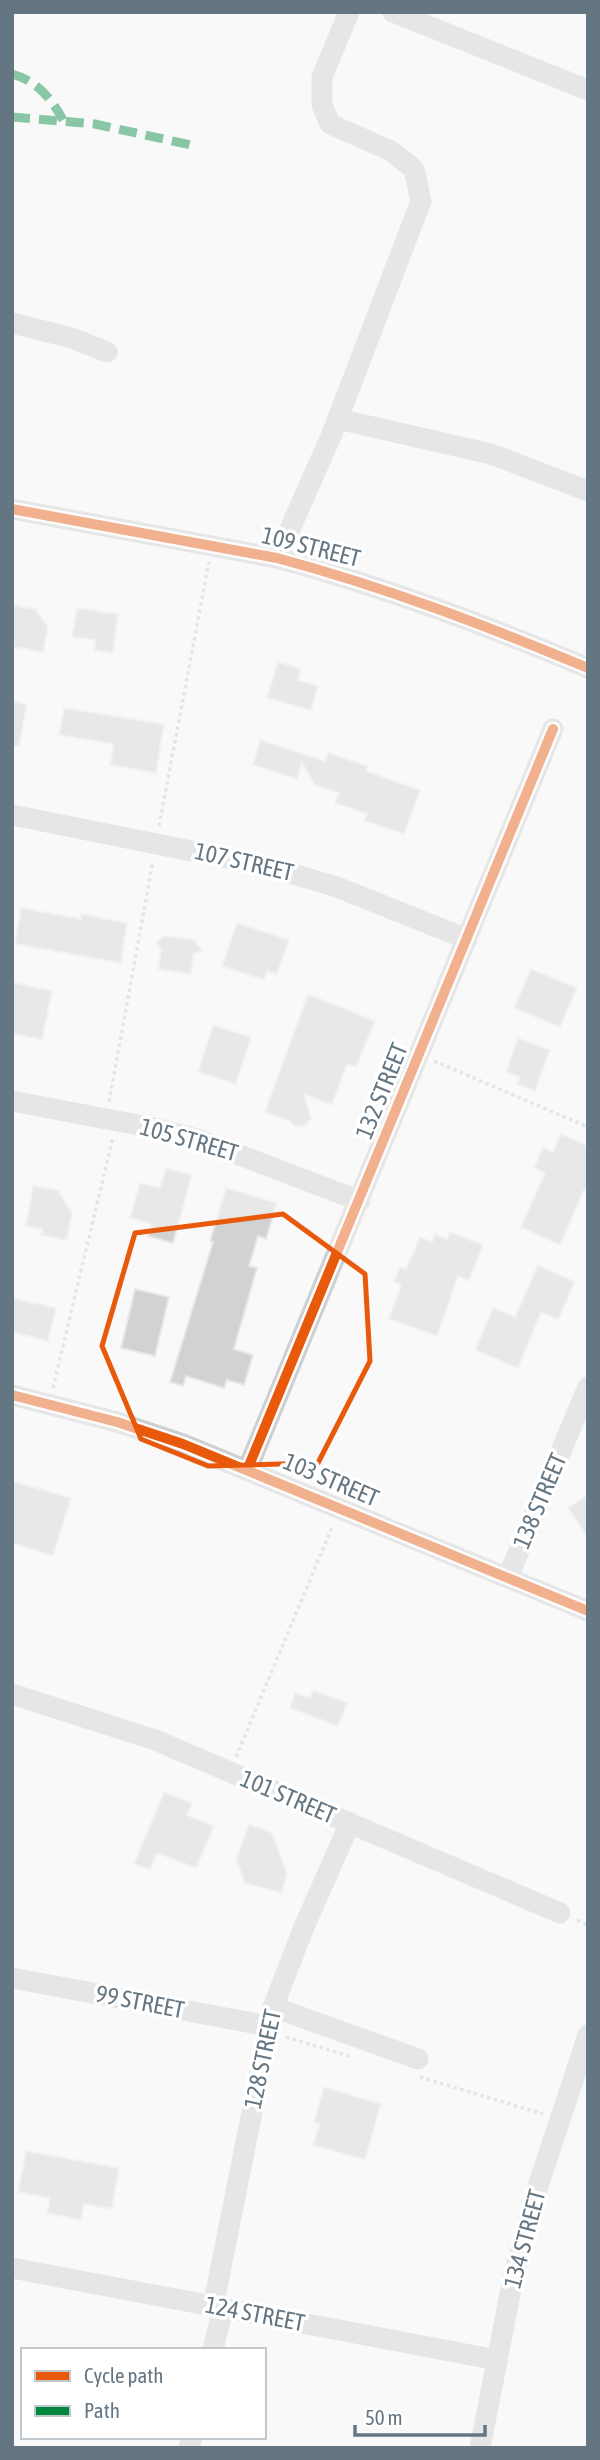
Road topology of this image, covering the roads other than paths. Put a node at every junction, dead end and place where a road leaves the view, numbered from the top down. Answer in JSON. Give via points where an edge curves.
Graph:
{"nodes":[{"id":1,"x":349,"y":12,"type":"edge"},
{"id":2,"x":393,"y":12,"type":"edge"},
{"id":3,"x":588,"y":90,"type":"edge"},
{"id":4,"x":12,"y":323,"type":"edge"},
{"id":5,"x":107,"y":352,"type":"dead end"},
{"id":6,"x":338,"y":419,"type":"junction"},
{"id":7,"x":588,"y":491,"type":"edge"},
{"id":8,"x":12,"y":509,"type":"edge"},
{"id":9,"x":277,"y":558,"type":"junction"},
{"id":10,"x":588,"y":668,"type":"edge"},
{"id":11,"x":554,"y":729,"type":"dead end"},
{"id":12,"x":12,"y":815,"type":"edge"},
{"id":13,"x":467,"y":939,"type":"junction"},
{"id":14,"x":12,"y":1101,"type":"edge"},
{"id":15,"x":360,"y":1201,"type":"junction"},
{"id":16,"x":588,"y":1387,"type":"edge"},
{"id":17,"x":12,"y":1395,"type":"edge"},
{"id":18,"x":248,"y":1468,"type":"junction"},
{"id":19,"x":508,"y":1577,"type":"junction"},
{"id":20,"x":588,"y":1611,"type":"edge"},
{"id":21,"x":12,"y":1694,"type":"edge"},
{"id":22,"x":350,"y":1823,"type":"junction"},
{"id":23,"x":560,"y":1913,"type":"dead end"},
{"id":24,"x":12,"y":1978,"type":"edge"},
{"id":25,"x":271,"y":2016,"type":"junction"},
{"id":26,"x":588,"y":2035,"type":"edge"},
{"id":27,"x":418,"y":2059,"type":"dead end"},
{"id":28,"x":581,"y":2078,"type":"edge"},
{"id":29,"x":12,"y":2268,"type":"edge"},
{"id":30,"x":218,"y":2308,"type":"junction"},
{"id":31,"x":213,"y":2348,"type":"edge"},
{"id":32,"x":497,"y":2361,"type":"junction"},
{"id":33,"x":480,"y":2448,"type":"edge"}],
"edges":[{"from":1,"to":6,"type":"street","via":[[322,77],[321,105],[330,124],[391,151],[414,169],[421,201]]},
{"from":2,"to":3,"type":"street"},
{"from":4,"to":5,"type":"street"},
{"from":6,"to":7,"type":"street","via":[[491,454]]},
{"from":6,"to":9,"type":"street"},
{"from":8,"to":9,"type":"street","name":"109 STREET"},
{"from":9,"to":10,"type":"street","name":"109 STREET","via":[[444,609]]},
{"from":11,"to":13,"type":"street","name":"132 STREET"},
{"from":12,"to":13,"type":"street","name":"107 STREET","via":[[278,869],[348,891]]},
{"from":13,"to":15,"type":"street","name":"132 STREET"},
{"from":14,"to":15,"type":"street","name":"105 STREET","via":[[200,1140]]},
{"from":15,"to":18,"type":"street","name":"132 STREET"},
{"from":16,"to":19,"type":"street","name":"138 STREET"},
{"from":17,"to":18,"type":"street","name":"103 STREET","via":[[170,1439]]},
{"from":18,"to":19,"type":"street","name":"103 STREET"},
{"from":19,"to":20,"type":"street","name":"103 STREET"},
{"from":21,"to":22,"type":"street","name":"101 STREET","via":[[155,1740]]},
{"from":22,"to":23,"type":"street","name":"101 STREET"},
{"from":22,"to":25,"type":"street","name":"128 STREET"},
{"from":24,"to":25,"type":"street","name":"99 STREET"},
{"from":25,"to":27,"type":"street","name":"99 STREET"},
{"from":25,"to":30,"type":"street","name":"128 STREET"},
{"from":26,"to":28,"type":"street","name":"134 STREET"},
{"from":28,"to":32,"type":"street","name":"134 STREET","via":[[534,2198]]},
{"from":29,"to":30,"type":"street","name":"124 STREET"},
{"from":30,"to":31,"type":"street","name":"128 STREET"},
{"from":30,"to":32,"type":"street","name":"124 STREET"},
{"from":32,"to":33,"type":"street","name":"134 STREET"}]}
